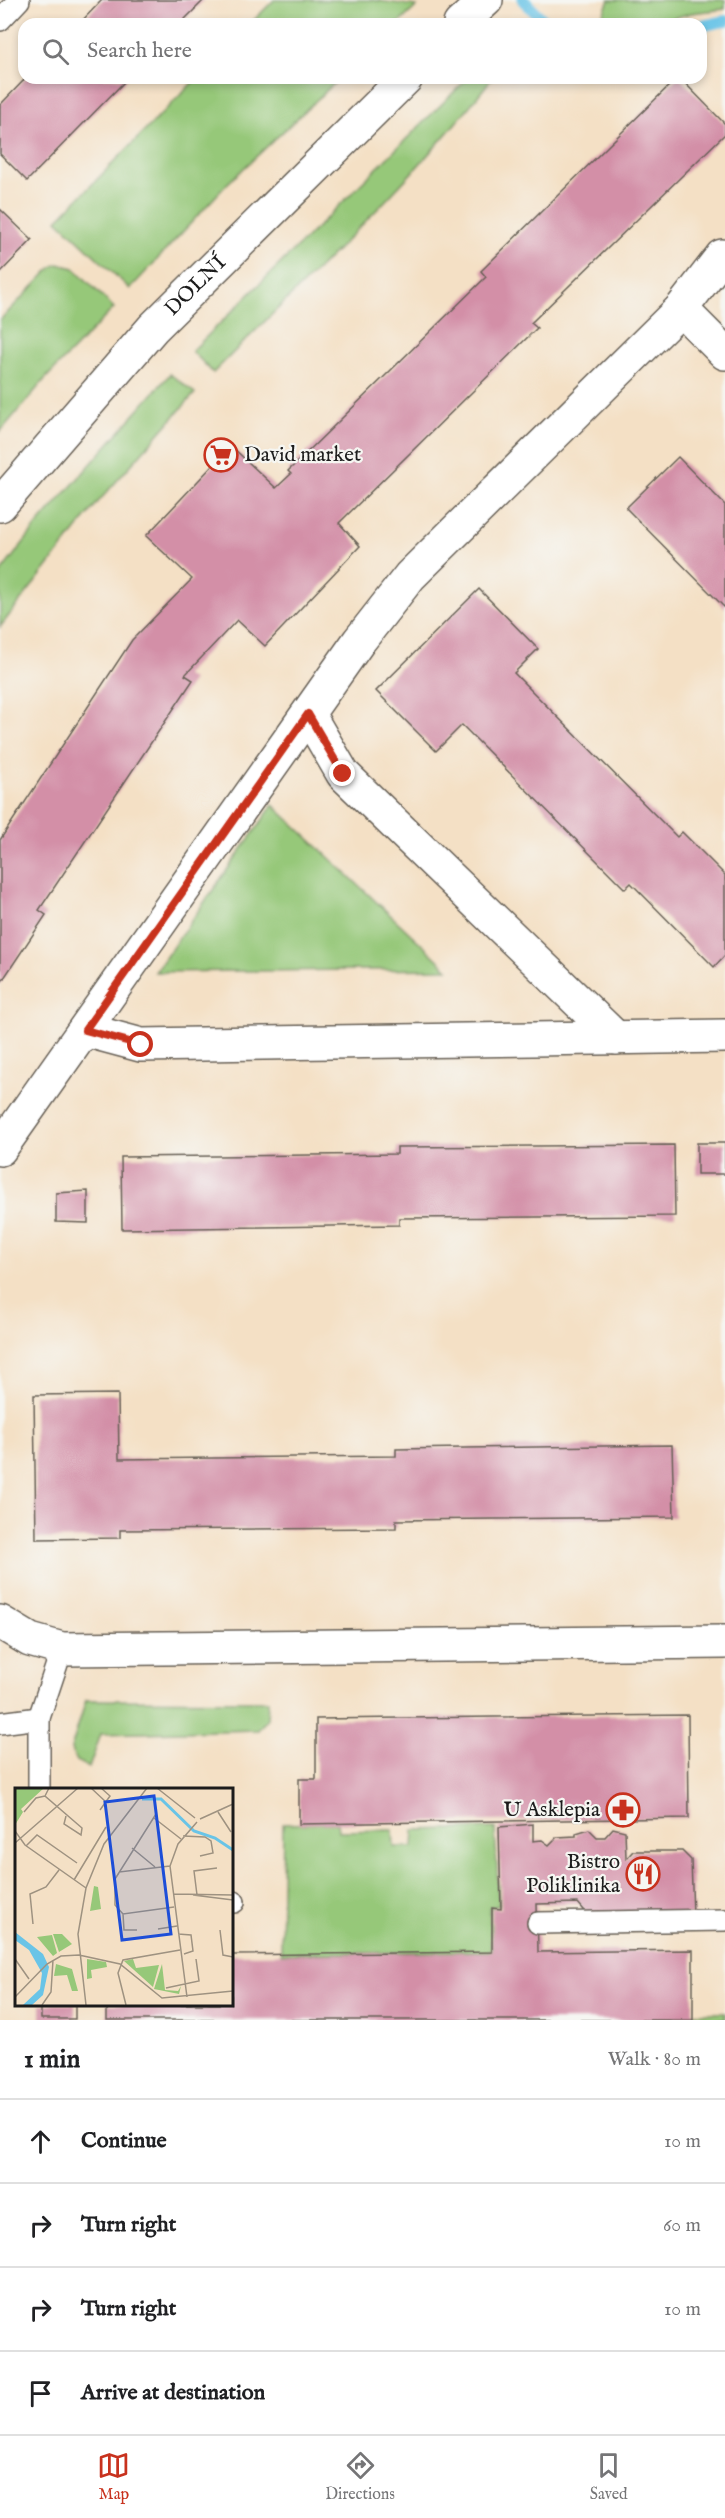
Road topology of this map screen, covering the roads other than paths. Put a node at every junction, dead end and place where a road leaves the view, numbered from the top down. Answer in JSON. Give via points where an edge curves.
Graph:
{"nodes":[{"id":1,"x":19,"y":0,"type":"edge"},
{"id":2,"x":0,"y":20,"type":"edge"},
{"id":3,"x":400,"y":84,"type":"edge"},
{"id":4,"x":722,"y":256,"type":"dead end"},
{"id":5,"x":681,"y":309,"type":"junction"},
{"id":6,"x":725,"y":353,"type":"edge"},
{"id":7,"x":0,"y":506,"type":"edge"},
{"id":8,"x":308,"y":714,"type":"junction"},
{"id":9,"x":85,"y":1030,"type":"junction"},
{"id":10,"x":725,"y":1036,"type":"edge"},
{"id":11,"x":616,"y":1038,"type":"junction"},
{"id":12,"x":0,"y":1149,"type":"edge"},
{"id":13,"x":0,"y":1622,"type":"edge"},
{"id":14,"x":725,"y":1642,"type":"edge"},
{"id":15,"x":62,"y":1649,"type":"junction"},
{"id":16,"x":39,"y":1718,"type":"junction"},
{"id":17,"x":0,"y":1724,"type":"edge"},
{"id":18,"x":39,"y":1788,"type":"edge"},
{"id":19,"x":725,"y":1920,"type":"edge"},
{"id":20,"x":538,"y":1923,"type":"dead end"}],
"edges":[{"from":1,"to":2,"type":"lane"},
{"from":3,"to":7,"type":"street","name":"DOLNÍ","via":[[153,328]]},
{"from":4,"to":5,"type":"street"},
{"from":5,"to":6,"type":"street"},
{"from":5,"to":8,"type":"street","via":[[410,576]]},
{"from":8,"to":9,"type":"street"},
{"from":8,"to":11,"type":"street","via":[[343,774]]},
{"from":9,"to":11,"type":"street","via":[[141,1045]]},
{"from":9,"to":12,"type":"street"},
{"from":10,"to":11,"type":"street"},
{"from":13,"to":15,"type":"street","via":[[30,1640]]},
{"from":14,"to":15,"type":"street"},
{"from":15,"to":16,"type":"lane"},
{"from":16,"to":17,"type":"lane"},
{"from":16,"to":18,"type":"lane"},
{"from":19,"to":20,"type":"lane"}]}
